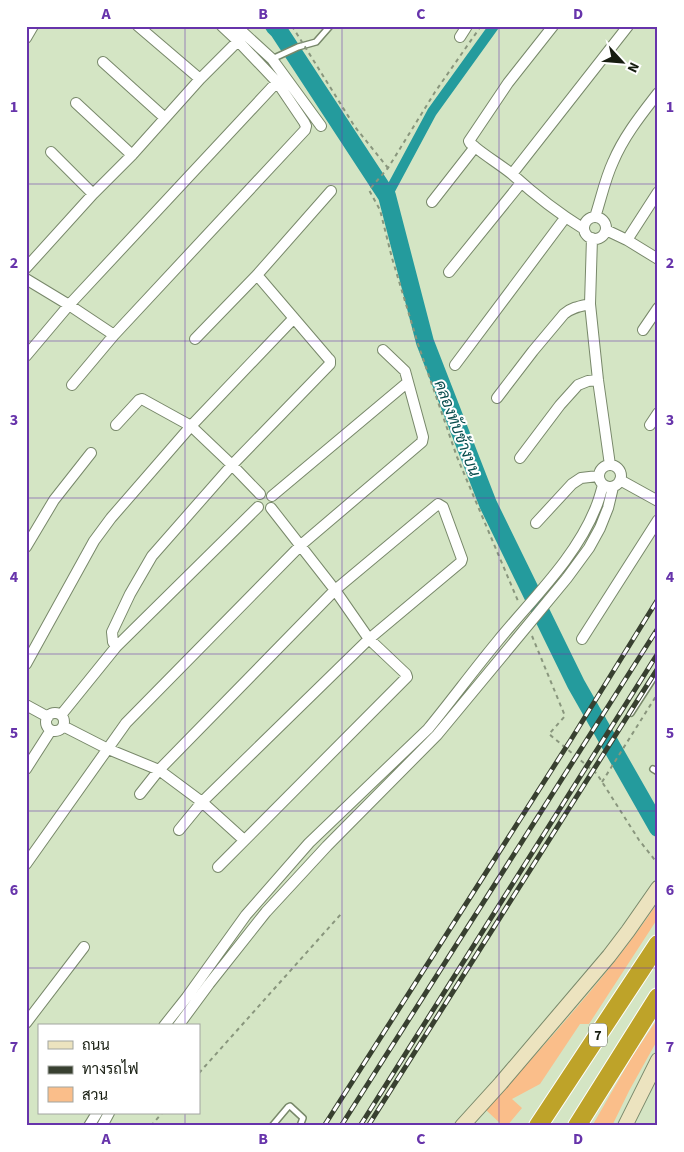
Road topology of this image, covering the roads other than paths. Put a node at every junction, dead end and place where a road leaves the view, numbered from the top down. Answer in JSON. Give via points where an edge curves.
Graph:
{"nodes":[{"id":1,"x":33,"y":26,"type":"edge"},
{"id":2,"x":222,"y":26,"type":"edge"},
{"id":3,"x":236,"y":26,"type":"edge"},
{"id":4,"x":330,"y":26,"type":"edge"},
{"id":5,"x":467,"y":26,"type":"edge"},
{"id":6,"x":553,"y":26,"type":"edge"},
{"id":7,"x":628,"y":26,"type":"edge"},
{"id":8,"x":140,"y":27,"type":"edge"},
{"id":9,"x":460,"y":37,"type":"dead end"},
{"id":10,"x":26,"y":38,"type":"edge"},
{"id":11,"x":238,"y":41,"type":"junction"},
{"id":12,"x":276,"y":57,"type":"junction"},
{"id":13,"x":103,"y":62,"type":"dead end"},
{"id":14,"x":200,"y":79,"type":"junction"},
{"id":15,"x":277,"y":82,"type":"junction"},
{"id":16,"x":658,"y":93,"type":"edge"},
{"id":17,"x":76,"y":103,"type":"dead end"},
{"id":18,"x":164,"y":118,"type":"junction"},
{"id":19,"x":322,"y":126,"type":"dead end"},
{"id":20,"x":475,"y":147,"type":"junction"},
{"id":21,"x":51,"y":152,"type":"dead end"},
{"id":22,"x":132,"y":155,"type":"junction"},
{"id":23,"x":512,"y":174,"type":"junction"},
{"id":24,"x":521,"y":183,"type":"junction"},
{"id":25,"x":330,"y":191,"type":"dead end"},
{"id":26,"x":658,"y":192,"type":"edge"},
{"id":27,"x":93,"y":194,"type":"junction"},
{"id":28,"x":432,"y":202,"type":"dead end"},
{"id":29,"x":595,"y":217,"type":"junction"},
{"id":30,"x":565,"y":218,"type":"junction"},
{"id":31,"x":584,"y":229,"type":"junction"},
{"id":32,"x":606,"y":230,"type":"junction"},
{"id":33,"x":592,"y":238,"type":"junction"},
{"id":34,"x":627,"y":240,"type":"junction"},
{"id":35,"x":658,"y":259,"type":"edge"},
{"id":36,"x":26,"y":268,"type":"edge"},
{"id":37,"x":449,"y":272,"type":"dead end"},
{"id":38,"x":256,"y":275,"type":"junction"},
{"id":39,"x":26,"y":279,"type":"edge"},
{"id":40,"x":590,"y":304,"type":"junction"},
{"id":41,"x":69,"y":305,"type":"junction"},
{"id":42,"x":658,"y":308,"type":"edge"},
{"id":43,"x":294,"y":318,"type":"junction"},
{"id":44,"x":643,"y":330,"type":"dead end"},
{"id":45,"x":114,"y":335,"type":"junction"},
{"id":46,"x":195,"y":339,"type":"dead end"},
{"id":47,"x":383,"y":350,"type":"dead end"},
{"id":48,"x":26,"y":356,"type":"edge"},
{"id":49,"x":455,"y":365,"type":"dead end"},
{"id":50,"x":598,"y":380,"type":"junction"},
{"id":51,"x":408,"y":382,"type":"junction"},
{"id":52,"x":72,"y":385,"type":"dead end"},
{"id":53,"x":497,"y":398,"type":"dead end"},
{"id":54,"x":658,"y":413,"type":"edge"},
{"id":55,"x":116,"y":425,"type":"dead end"},
{"id":56,"x":650,"y":425,"type":"dead end"},
{"id":57,"x":191,"y":426,"type":"junction"},
{"id":58,"x":91,"y":453,"type":"dead end"},
{"id":59,"x":520,"y":458,"type":"dead end"},
{"id":60,"x":232,"y":465,"type":"junction"},
{"id":61,"x":610,"y":465,"type":"junction"},
{"id":62,"x":608,"y":482,"type":"junction"},
{"id":63,"x":260,"y":494,"type":"junction"},
{"id":64,"x":272,"y":496,"type":"junction"},
{"id":65,"x":658,"y":502,"type":"edge"},
{"id":66,"x":258,"y":507,"type":"junction"},
{"id":67,"x":271,"y":508,"type":"junction"},
{"id":68,"x":658,"y":520,"type":"edge"},
{"id":69,"x":536,"y":523,"type":"dead end"},
{"id":70,"x":301,"y":545,"type":"junction"},
{"id":71,"x":26,"y":546,"type":"edge"},
{"id":72,"x":557,"y":570,"type":"junction"},
{"id":73,"x":567,"y":578,"type":"junction"},
{"id":74,"x":336,"y":590,"type":"junction"},
{"id":75,"x":369,"y":639,"type":"junction"},
{"id":76,"x":582,"y":639,"type":"dead end"},
{"id":77,"x":116,"y":647,"type":"junction"},
{"id":78,"x":26,"y":664,"type":"edge"},
{"id":79,"x":658,"y":671,"type":"edge"},
{"id":80,"x":26,"y":705,"type":"edge"},
{"id":81,"x":448,"y":713,"type":"junction"},
{"id":82,"x":631,"y":713,"type":"dead end"},
{"id":83,"x":61,"y":715,"type":"junction"},
{"id":84,"x":48,"y":717,"type":"junction"},
{"id":85,"x":63,"y":726,"type":"junction"},
{"id":86,"x":51,"y":730,"type":"junction"},
{"id":87,"x":108,"y":749,"type":"junction"},
{"id":88,"x":26,"y":769,"type":"edge"},
{"id":89,"x":159,"y":770,"type":"junction"},
{"id":90,"x":140,"y":794,"type":"dead end"},
{"id":91,"x":202,"y":802,"type":"junction"},
{"id":92,"x":179,"y":830,"type":"dead end"},
{"id":93,"x":316,"y":836,"type":"junction"},
{"id":94,"x":244,"y":840,"type":"junction"},
{"id":95,"x":327,"y":846,"type":"junction"},
{"id":96,"x":26,"y":864,"type":"edge"},
{"id":97,"x":218,"y":867,"type":"dead end"},
{"id":98,"x":658,"y":888,"type":"edge"},
{"id":99,"x":658,"y":944,"type":"edge"},
{"id":100,"x":84,"y":947,"type":"dead end"},
{"id":101,"x":205,"y":981,"type":"junction"},
{"id":102,"x":658,"y":997,"type":"edge"},
{"id":103,"x":26,"y":1023,"type":"edge"},
{"id":104,"x":166,"y":1024,"type":"edge"},
{"id":105,"x":179,"y":1024,"type":"edge"},
{"id":106,"x":658,"y":1060,"type":"edge"},
{"id":107,"x":96,"y":1114,"type":"edge"},
{"id":108,"x":108,"y":1114,"type":"edge"},
{"id":109,"x":89,"y":1126,"type":"edge"},
{"id":110,"x":102,"y":1126,"type":"edge"},
{"id":111,"x":272,"y":1126,"type":"edge"},
{"id":112,"x":300,"y":1126,"type":"edge"},
{"id":113,"x":462,"y":1126,"type":"edge"},
{"id":114,"x":538,"y":1126,"type":"edge"},
{"id":115,"x":577,"y":1126,"type":"edge"},
{"id":116,"x":625,"y":1126,"type":"edge"}],
"edges":[{"from":1,"to":10,"type":"street"},
{"from":2,"to":11,"type":"street"},
{"from":3,"to":12,"type":"street"},
{"from":4,"to":12,"type":"lane","via":[[316,42]]},
{"from":5,"to":9,"type":"street"},
{"from":6,"to":20,"type":"street","via":[[508,83],[470,141]]},
{"from":7,"to":23,"type":"street"},
{"from":8,"to":14,"type":"street"},
{"from":11,"to":14,"type":"street"},
{"from":11,"to":15,"type":"street"},
{"from":12,"to":19,"type":"street"},
{"from":13,"to":18,"type":"street"},
{"from":14,"to":18,"type":"street"},
{"from":15,"to":41,"type":"street"},
{"from":15,"to":45,"type":"street","via":[[304,122],[304,130]]},
{"from":16,"to":29,"type":"street","via":[[638,118],[613,162]]},
{"from":17,"to":22,"type":"street"},
{"from":18,"to":22,"type":"street"},
{"from":20,"to":23,"type":"street"},
{"from":20,"to":28,"type":"street"},
{"from":21,"to":27,"type":"street"},
{"from":22,"to":27,"type":"street"},
{"from":23,"to":24,"type":"street"},
{"from":24,"to":30,"type":"street"},
{"from":24,"to":37,"type":"street"},
{"from":25,"to":38,"type":"street"},
{"from":26,"to":34,"type":"street"},
{"from":27,"to":36,"type":"street"},
{"from":29,"to":31,"type":"street","via":[[585,223]]},
{"from":29,"to":32,"type":"street","via":[[601,219]]},
{"from":30,"to":31,"type":"street"},
{"from":30,"to":49,"type":"street"},
{"from":31,"to":33,"type":"street"},
{"from":32,"to":33,"type":"street","via":[[598,238]]},
{"from":32,"to":34,"type":"street"},
{"from":33,"to":40,"type":"street"},
{"from":34,"to":35,"type":"street"},
{"from":38,"to":43,"type":"street"},
{"from":38,"to":46,"type":"street"},
{"from":39,"to":41,"type":"street"},
{"from":40,"to":50,"type":"street"},
{"from":40,"to":53,"type":"street","via":[[564,314]]},
{"from":41,"to":45,"type":"street"},
{"from":41,"to":48,"type":"street"},
{"from":42,"to":44,"type":"street"},
{"from":43,"to":57,"type":"street"},
{"from":43,"to":60,"type":"street","via":[[330,364]]},
{"from":45,"to":52,"type":"street"},
{"from":47,"to":51,"type":"street","via":[[405,371]]},
{"from":50,"to":59,"type":"street","via":[[578,385]]},
{"from":50,"to":61,"type":"street"},
{"from":51,"to":64,"type":"street"},
{"from":51,"to":70,"type":"street","via":[[422,442]]},
{"from":54,"to":56,"type":"street"},
{"from":55,"to":57,"type":"street","via":[[142,399]]},
{"from":57,"to":60,"type":"street"},
{"from":57,"to":78,"type":"street","via":[[94,541]]},
{"from":58,"to":71,"type":"street","via":[[54,500]]},
{"from":60,"to":63,"type":"street"},
{"from":60,"to":77,"type":"street","via":[[152,556],[112,632]]},
{"from":61,"to":62,"type":"street","via":[[600,470]]},
{"from":61,"to":62,"type":"street","via":[[617,467],[620,473]]},
{"from":62,"to":65,"type":"street"},
{"from":62,"to":69,"type":"street","via":[[581,478]]},
{"from":62,"to":72,"type":"street","via":[[575,547]]},
{"from":62,"to":73,"type":"street","via":[[608,508],[600,528]]},
{"from":63,"to":64,"type":"street","via":[[266,492]]},
{"from":63,"to":66,"type":"street","via":[[256,502]]},
{"from":64,"to":67,"type":"street"},
{"from":66,"to":67,"type":"street","via":[[264,510]]},
{"from":66,"to":77,"type":"street"},
{"from":67,"to":70,"type":"street"},
{"from":68,"to":76,"type":"street"},
{"from":70,"to":74,"type":"street"},
{"from":70,"to":87,"type":"street","via":[[126,723]]},
{"from":72,"to":73,"type":"street"},
{"from":72,"to":81,"type":"street","via":[[497,642]]},
{"from":73,"to":81,"type":"street"},
{"from":74,"to":75,"type":"street"},
{"from":74,"to":75,"type":"street","via":[[438,504],[444,507],[461,562]]},
{"from":74,"to":89,"type":"street"},
{"from":75,"to":91,"type":"street"},
{"from":75,"to":94,"type":"street","via":[[407,677]]},
{"from":77,"to":83,"type":"street"},
{"from":79,"to":82,"type":"lane"},
{"from":80,"to":84,"type":"street"},
{"from":81,"to":93,"type":"street"},
{"from":81,"to":95,"type":"street","via":[[437,735]]},
{"from":83,"to":84,"type":"street","via":[[53,713]]},
{"from":83,"to":85,"type":"street"},
{"from":84,"to":86,"type":"street","via":[[47,725]]},
{"from":85,"to":86,"type":"street"},
{"from":85,"to":87,"type":"street"},
{"from":86,"to":88,"type":"street"},
{"from":87,"to":89,"type":"street"},
{"from":87,"to":96,"type":"street"},
{"from":89,"to":90,"type":"street"},
{"from":89,"to":91,"type":"street"},
{"from":91,"to":92,"type":"street"},
{"from":91,"to":94,"type":"street"},
{"from":93,"to":95,"type":"street"},
{"from":93,"to":101,"type":"street","via":[[246,915]]},
{"from":94,"to":97,"type":"street"},
{"from":95,"to":101,"type":"street"},
{"from":98,"to":113,"type":"main road","via":[[609,956]]},
{"from":99,"to":114,"type":"highway","number":"7"},
{"from":100,"to":103,"type":"street"},
{"from":101,"to":104,"type":"street"},
{"from":101,"to":105,"type":"street"},
{"from":102,"to":115,"type":"highway","number":"7"},
{"from":106,"to":116,"type":"main road"},
{"from":107,"to":109,"type":"street"},
{"from":108,"to":110,"type":"street"},
{"from":111,"to":112,"type":"lane","via":[[290,1106],[303,1118]]}]}
